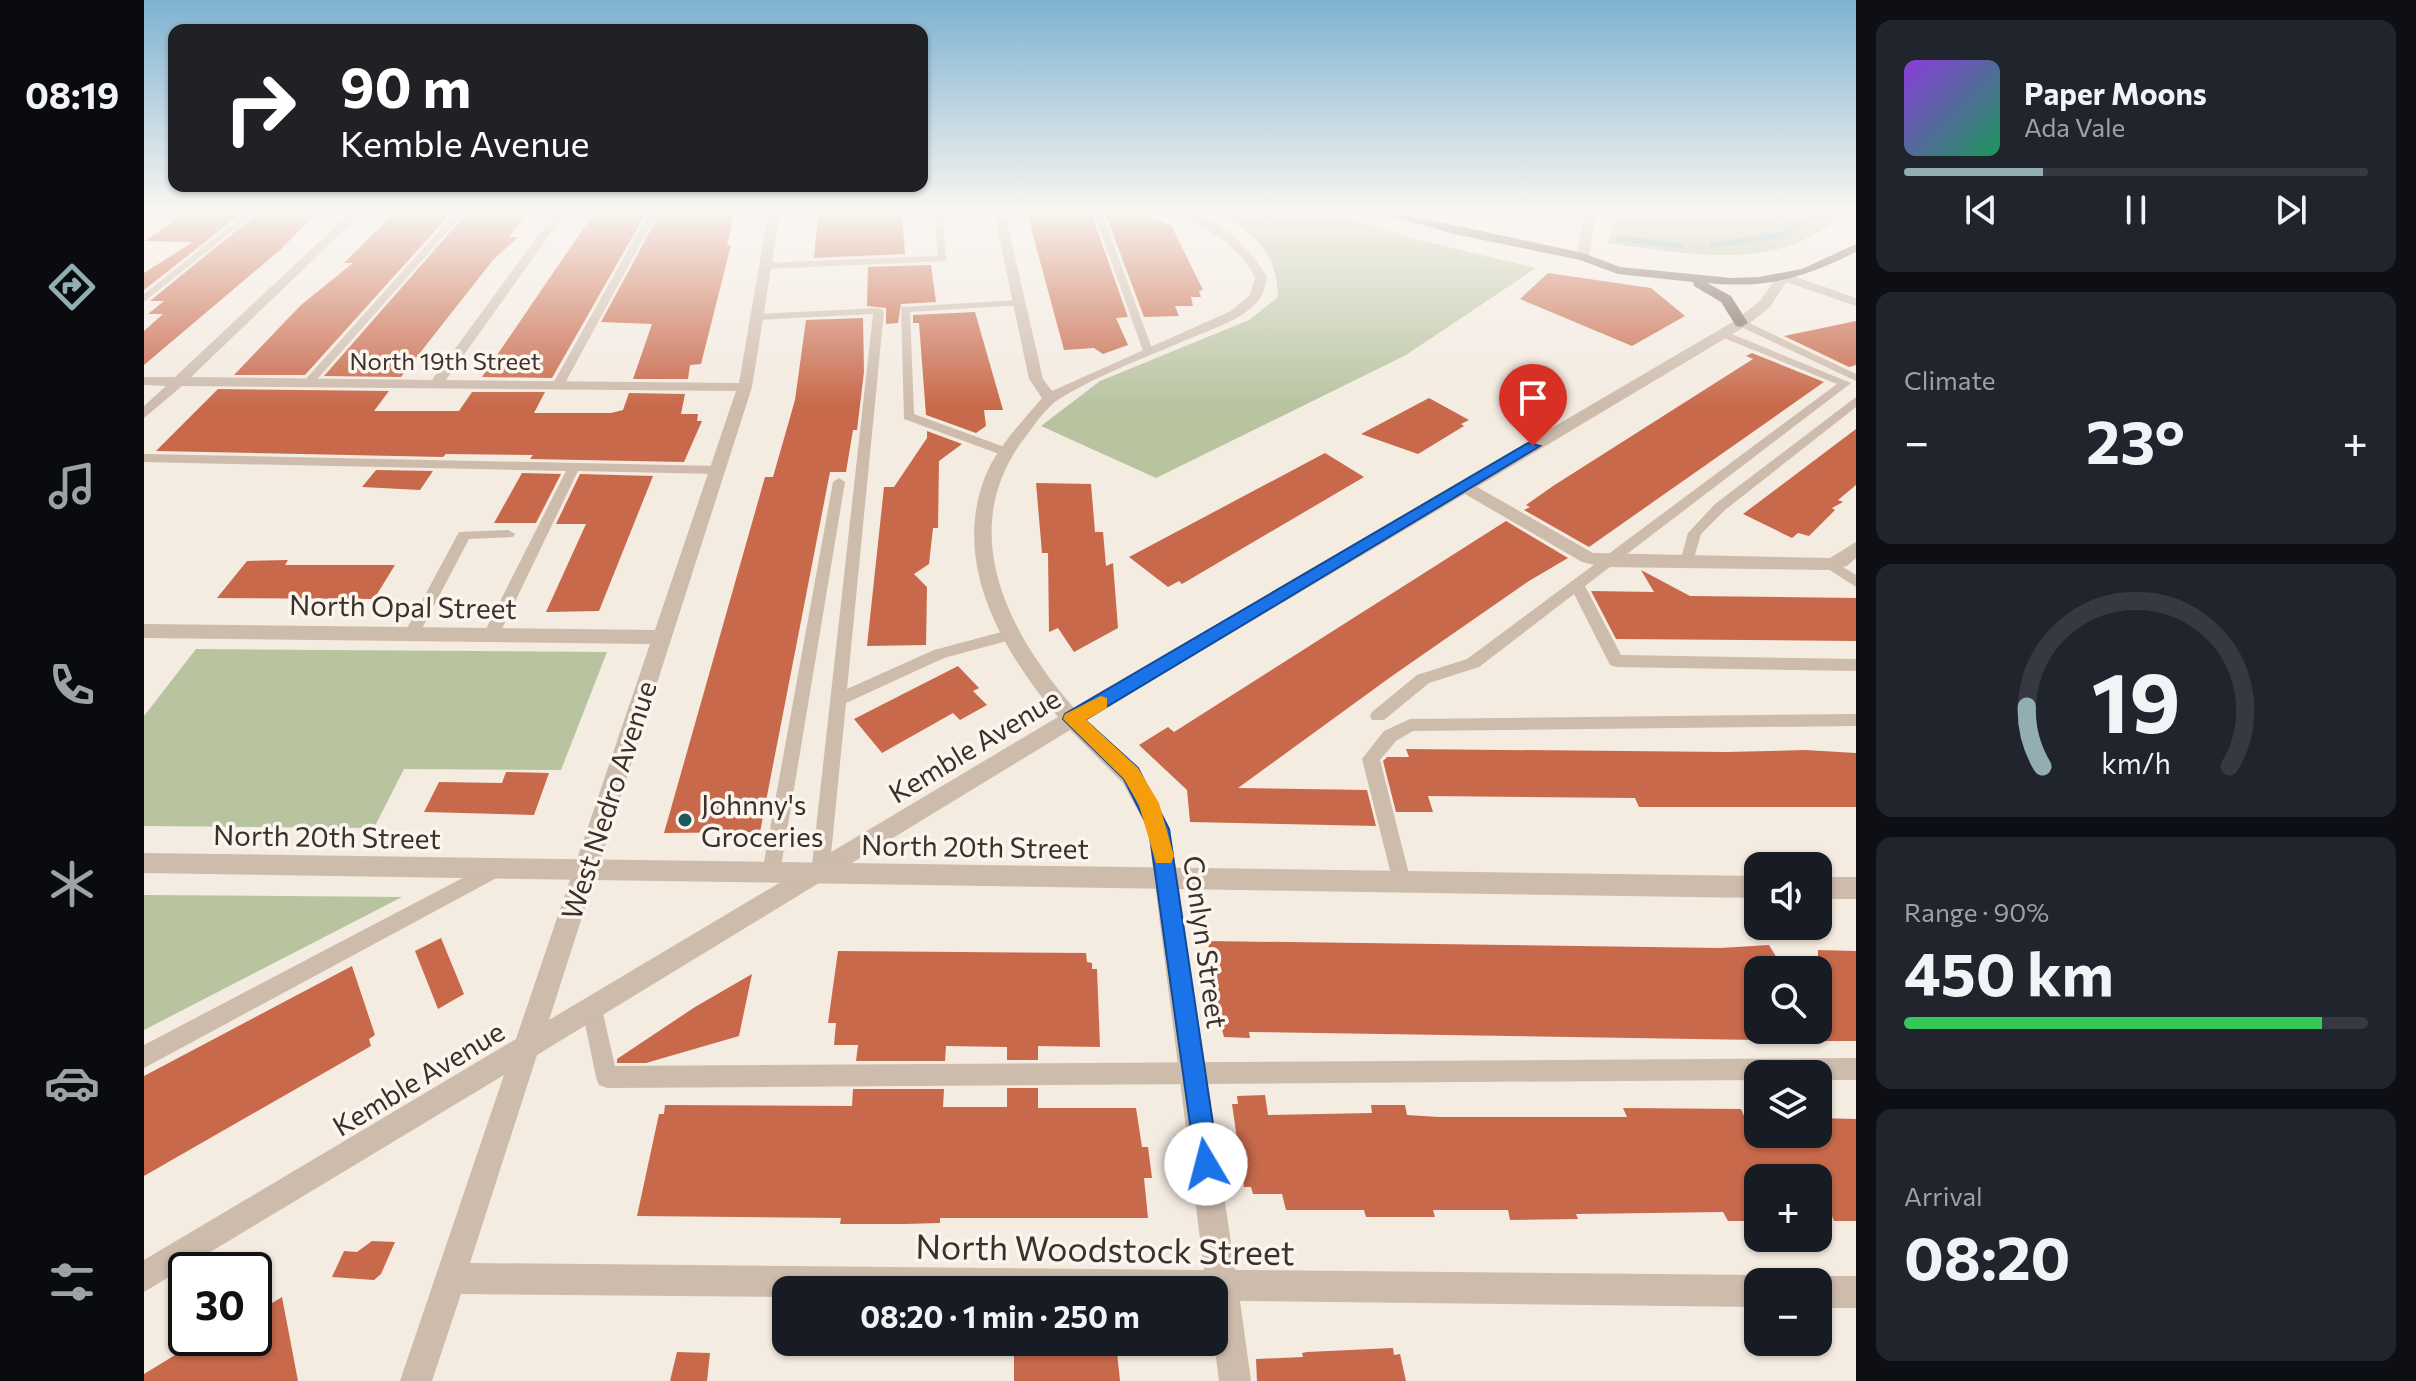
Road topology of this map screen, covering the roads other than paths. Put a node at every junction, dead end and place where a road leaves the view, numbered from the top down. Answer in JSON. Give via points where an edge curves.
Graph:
{"nodes":[{"id":1,"x":171,"y":277,"type":"edge"},
{"id":2,"x":288,"y":277,"type":"edge"},
{"id":3,"x":402,"y":277,"type":"edge"},
{"id":4,"x":513,"y":277,"type":"edge"},
{"id":5,"x":617,"y":277,"type":"edge"},
{"id":6,"x":763,"y":277,"type":"edge"},
{"id":7,"x":1013,"y":277,"type":"edge"},
{"id":8,"x":1121,"y":277,"type":"edge"},
{"id":9,"x":1261,"y":277,"type":"edge"},
{"id":10,"x":1675,"y":277,"type":"edge"},
{"id":11,"x":1686,"y":277,"type":"edge"},
{"id":12,"x":1778,"y":277,"type":"edge"},
{"id":13,"x":1783,"y":277,"type":"edge"},
{"id":14,"x":1784,"y":277,"type":"edge"},
{"id":15,"x":144,"y":299,"type":"edge"},
{"id":16,"x":1856,"y":302,"type":"edge"},
{"id":17,"x":1018,"y":303,"type":"junction"},
{"id":18,"x":756,"y":317,"type":"junction"},
{"id":19,"x":1732,"y":329,"type":"junction"},
{"id":20,"x":1148,"y":351,"type":"junction"},
{"id":21,"x":1856,"y":378,"type":"edge"},
{"id":22,"x":144,"y":381,"type":"edge"},
{"id":23,"x":178,"y":382,"type":"junction"},
{"id":24,"x":308,"y":383,"type":"junction"},
{"id":25,"x":436,"y":384,"type":"junction"},
{"id":26,"x":558,"y":385,"type":"junction"},
{"id":27,"x":745,"y":387,"type":"junction"},
{"id":28,"x":1050,"y":398,"type":"junction"},
{"id":29,"x":1856,"y":401,"type":"edge"},
{"id":30,"x":144,"y":414,"type":"edge"},
{"id":31,"x":1006,"y":452,"type":"junction"},
{"id":32,"x":144,"y":458,"type":"edge"},
{"id":33,"x":574,"y":467,"type":"junction"},
{"id":34,"x":717,"y":470,"type":"junction"},
{"id":35,"x":839,"y":482,"type":"dead end"},
{"id":36,"x":1464,"y":486,"type":"junction"},
{"id":37,"x":508,"y":534,"type":"dead end"},
{"id":38,"x":1856,"y":548,"type":"edge"},
{"id":39,"x":1603,"y":561,"type":"junction"},
{"id":40,"x":1687,"y":562,"type":"junction"},
{"id":41,"x":1830,"y":564,"type":"junction"},
{"id":42,"x":1856,"y":582,"type":"edge"},
{"id":43,"x":1576,"y":583,"type":"junction"},
{"id":44,"x":144,"y":631,"type":"edge"},
{"id":45,"x":412,"y":634,"type":"junction"},
{"id":46,"x":491,"y":635,"type":"junction"},
{"id":47,"x":1009,"y":635,"type":"junction"},
{"id":48,"x":661,"y":637,"type":"junction"},
{"id":49,"x":1856,"y":665,"type":"edge"},
{"id":50,"x":838,"y":700,"type":"junction"},
{"id":51,"x":1378,"y":716,"type":"dead end"},
{"id":52,"x":1072,"y":719,"type":"junction"},
{"id":53,"x":1856,"y":720,"type":"edge"},
{"id":54,"x":144,"y":863,"type":"edge"},
{"id":55,"x":496,"y":868,"type":"junction"},
{"id":56,"x":586,"y":869,"type":"junction"},
{"id":57,"x":771,"y":873,"type":"junction"},
{"id":58,"x":820,"y":874,"type":"junction"},
{"id":59,"x":1168,"y":879,"type":"junction"},
{"id":60,"x":1402,"y":882,"type":"junction"},
{"id":61,"x":1744,"y":887,"type":"edge"},
{"id":62,"x":1832,"y":888,"type":"edge"},
{"id":63,"x":1856,"y":888,"type":"edge"},
{"id":64,"x":592,"y":1009,"type":"junction"},
{"id":65,"x":524,"y":1050,"type":"junction"},
{"id":66,"x":144,"y":1057,"type":"edge"},
{"id":67,"x":1856,"y":1069,"type":"edge"},
{"id":68,"x":1193,"y":1072,"type":"junction"},
{"id":69,"x":1221,"y":1276,"type":"edge"},
{"id":70,"x":144,"y":1277,"type":"edge"},
{"id":71,"x":450,"y":1278,"type":"junction"},
{"id":72,"x":772,"y":1282,"type":"edge"},
{"id":73,"x":1228,"y":1287,"type":"edge"},
{"id":74,"x":1744,"y":1291,"type":"edge"},
{"id":75,"x":1832,"y":1292,"type":"edge"},
{"id":76,"x":1856,"y":1292,"type":"edge"},
{"id":77,"x":1228,"y":1326,"type":"edge"},
{"id":78,"x":416,"y":1381,"type":"edge"},
{"id":79,"x":1235,"y":1381,"type":"edge"}],
"edges":[{"from":1,"to":15,"type":"lane"},
{"from":2,"to":23,"type":"street"},
{"from":3,"to":24,"type":"lane"},
{"from":4,"to":25,"type":"street"},
{"from":5,"to":26,"type":"lane"},
{"from":6,"to":18,"type":"street","name":"West Nedro Avenue"},
{"from":7,"to":17,"type":"street"},
{"from":8,"to":20,"type":"lane"},
{"from":9,"to":20,"type":"street","via":[[1256,296],[1236,314]]},
{"from":10,"to":19,"type":"main road","via":[[1718,292],[1734,308]]},
{"from":11,"to":12,"type":"main road","via":[[1732,282]]},
{"from":13,"to":19,"type":"street","name":"Kemble Avenue","via":[[1765,304]]},
{"from":14,"to":16,"type":"street"},
{"from":17,"to":28,"type":"street","via":[[1036,379]]},
{"from":17,"to":31,"type":"lane","via":[[905,309],[908,416]]},
{"from":18,"to":27,"type":"street","name":"West Nedro Avenue"},
{"from":18,"to":50,"type":"lane","via":[[879,311]]},
{"from":19,"to":21,"type":"lane"},
{"from":19,"to":36,"type":"street","name":"Kemble Avenue"},
{"from":19,"to":39,"type":"lane","via":[[1845,383]]},
{"from":20,"to":28,"type":"street"},
{"from":22,"to":23,"type":"street","name":"North 19th Street"},
{"from":23,"to":24,"type":"street","name":"North 19th Street"},
{"from":23,"to":30,"type":"street"},
{"from":24,"to":25,"type":"street","name":"North 19th Street"},
{"from":25,"to":26,"type":"street","name":"North 19th Street"},
{"from":26,"to":27,"type":"street","name":"North 19th Street"},
{"from":27,"to":34,"type":"street","name":"West Nedro Avenue"},
{"from":28,"to":31,"type":"street","name":"Conlyn Street"},
{"from":29,"to":40,"type":"lane","via":[[1720,507],[1695,533]]},
{"from":31,"to":47,"type":"street","name":"Conlyn Street","via":[[993,478],[983,524],[990,585]]},
{"from":32,"to":33,"type":"lane"},
{"from":33,"to":34,"type":"lane"},
{"from":33,"to":46,"type":"lane"},
{"from":34,"to":48,"type":"street","name":"West Nedro Avenue"},
{"from":35,"to":57,"type":"lane"},
{"from":36,"to":39,"type":"street","via":[[1588,558]]},
{"from":36,"to":52,"type":"street","name":"Kemble Avenue"},
{"from":37,"to":45,"type":"lane","via":[[464,535]]},
{"from":38,"to":41,"type":"street","via":[[1841,562]]},
{"from":39,"to":40,"type":"street"},
{"from":39,"to":43,"type":"lane"},
{"from":40,"to":41,"type":"street"},
{"from":41,"to":42,"type":"lane"},
{"from":43,"to":49,"type":"lane","via":[[1616,661]]},
{"from":43,"to":51,"type":"lane","via":[[1473,663],[1423,679]]},
{"from":44,"to":45,"type":"street","name":"North Opal Street"},
{"from":45,"to":46,"type":"street","name":"North Opal Street"},
{"from":46,"to":48,"type":"street","name":"North Opal Street"},
{"from":47,"to":50,"type":"lane","via":[[939,654]]},
{"from":47,"to":52,"type":"street","name":"Conlyn Street"},
{"from":48,"to":56,"type":"street","name":"West Nedro Avenue"},
{"from":50,"to":58,"type":"lane"},
{"from":52,"to":58,"type":"street","name":"Kemble Avenue"},
{"from":52,"to":59,"type":"street","name":"Conlyn Street","via":[[1131,773],[1159,829]]},
{"from":53,"to":60,"type":"lane","via":[[1410,725],[1390,736],[1371,759]]},
{"from":54,"to":55,"type":"street","name":"North 20th Street"},
{"from":55,"to":56,"type":"street","name":"North 20th Street"},
{"from":55,"to":66,"type":"lane"},
{"from":56,"to":57,"type":"street","name":"North 20th Street"},
{"from":56,"to":65,"type":"street","name":"West Nedro Avenue"},
{"from":57,"to":58,"type":"street","name":"North 20th Street"},
{"from":58,"to":59,"type":"street","name":"North 20th Street"},
{"from":58,"to":64,"type":"street","name":"Kemble Avenue"},
{"from":59,"to":60,"type":"street","name":"North 20th Street"},
{"from":59,"to":68,"type":"street","name":"Conlyn Street"},
{"from":60,"to":61,"type":"street","name":"North 20th Street"},
{"from":62,"to":63,"type":"street"},
{"from":64,"to":65,"type":"street","name":"Kemble Avenue"},
{"from":64,"to":68,"type":"lane","via":[[607,1077]]},
{"from":65,"to":70,"type":"street","name":"Kemble Avenue"},
{"from":65,"to":71,"type":"street","name":"West Nedro Avenue"},
{"from":67,"to":68,"type":"lane"},
{"from":68,"to":69,"type":"street","name":"Conlyn Street"},
{"from":71,"to":72,"type":"street","name":"North Woodstock Street"},
{"from":71,"to":78,"type":"street","name":"West Nedro Avenue"},
{"from":73,"to":74,"type":"street","name":"North Woodstock Street"},
{"from":75,"to":76,"type":"street"},
{"from":77,"to":79,"type":"street","name":"Conlyn Street"}]}
